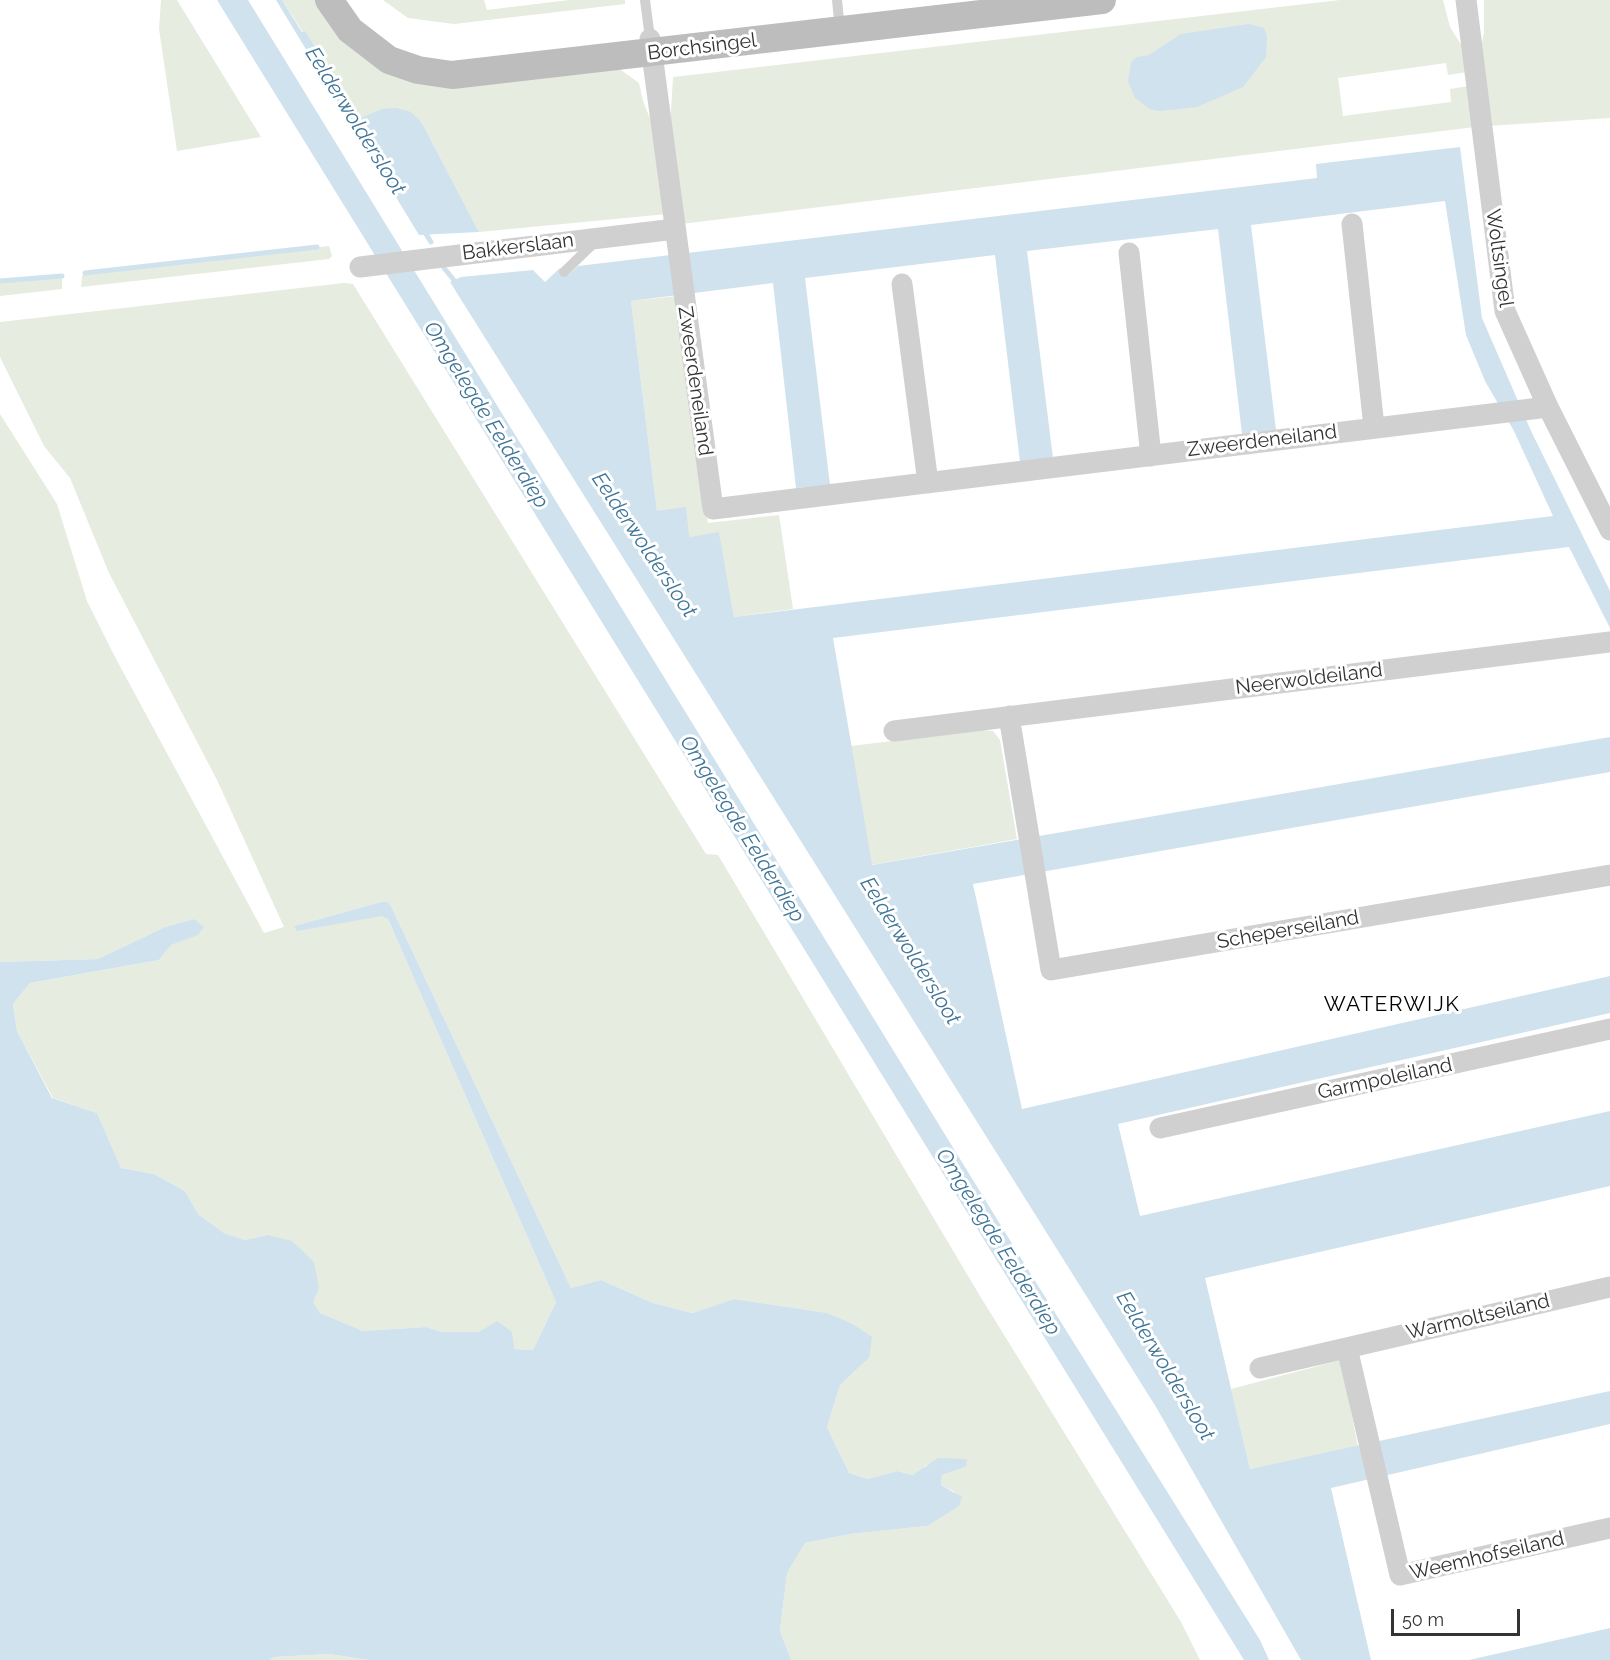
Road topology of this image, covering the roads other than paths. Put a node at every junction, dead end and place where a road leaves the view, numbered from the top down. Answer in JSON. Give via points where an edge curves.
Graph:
{"nodes":[{"id":1,"x":328,"y":0,"type":"edge"},
{"id":2,"x":347,"y":0,"type":"edge"},
{"id":3,"x":645,"y":0,"type":"edge"},
{"id":4,"x":977,"y":0,"type":"edge"},
{"id":5,"x":1466,"y":0,"type":"edge"},
{"id":6,"x":1089,"y":1,"type":"edge"},
{"id":7,"x":839,"y":15,"type":"edge"},
{"id":8,"x":651,"y":45,"type":"junction"},
{"id":9,"x":1352,"y":224,"type":"dead end"},
{"id":10,"x":599,"y":238,"type":"junction"},
{"id":11,"x":676,"y":238,"type":"junction"},
{"id":12,"x":1130,"y":253,"type":"dead end"},
{"id":13,"x":369,"y":266,"type":"dead end"},
{"id":14,"x":564,"y":272,"type":"dead end"},
{"id":15,"x":902,"y":284,"type":"dead end"},
{"id":16,"x":1548,"y":407,"type":"junction"},
{"id":17,"x":1374,"y":427,"type":"junction"},
{"id":18,"x":1151,"y":456,"type":"junction"},
{"id":19,"x":928,"y":483,"type":"junction"},
{"id":20,"x":1610,"y":530,"type":"edge"},
{"id":21,"x":1608,"y":642,"type":"edge"},
{"id":22,"x":1009,"y":716,"type":"junction"},
{"id":23,"x":894,"y":731,"type":"dead end"},
{"id":24,"x":1610,"y":875,"type":"edge"},
{"id":25,"x":1610,"y":1029,"type":"edge"},
{"id":26,"x":1160,"y":1128,"type":"dead end"},
{"id":27,"x":1610,"y":1287,"type":"edge"},
{"id":28,"x":1347,"y":1347,"type":"junction"},
{"id":29,"x":1260,"y":1368,"type":"dead end"},
{"id":30,"x":1610,"y":1527,"type":"edge"}],
"edges":[{"from":1,"to":8,"type":"main road","name":"Borchsingel","via":[[350,30],[375,51],[404,66],[433,74],[452,75]]},
{"from":2,"to":8,"type":"main road","name":"Borchsingel","via":[[369,27],[383,37],[411,52],[439,58]]},
{"from":3,"to":8,"type":"lane"},
{"from":4,"to":7,"type":"main road","name":"Borchsingel"},
{"from":5,"to":16,"type":"street","name":"Woltsingel","via":[[1505,311]]},
{"from":6,"to":7,"type":"main road","name":"Borchsingel"},
{"from":7,"to":8,"type":"main road","name":"Borchsingel"},
{"from":8,"to":11,"type":"street","name":"Zweerdeneiland"},
{"from":9,"to":17,"type":"street"},
{"from":10,"to":11,"type":"street","name":"Bakkerslaan"},
{"from":10,"to":13,"type":"street","name":"Bakkerslaan"},
{"from":10,"to":14,"type":"lane"},
{"from":11,"to":19,"type":"street","name":"Zweerdeneiland","via":[[713,509]]},
{"from":12,"to":18,"type":"street"},
{"from":15,"to":19,"type":"street"},
{"from":16,"to":17,"type":"street","name":"Zweerdeneiland"},
{"from":16,"to":20,"type":"street","name":"Woltsingel"},
{"from":17,"to":18,"type":"street","name":"Zweerdeneiland"},
{"from":18,"to":19,"type":"street","name":"Zweerdeneiland"},
{"from":21,"to":22,"type":"street","name":"Neerwoldeiland"},
{"from":22,"to":23,"type":"street","name":"Neerwoldeiland"},
{"from":22,"to":24,"type":"street","name":"Scheperseiland","via":[[1051,970]]},
{"from":25,"to":26,"type":"street","name":"Garmpoleiland"},
{"from":27,"to":28,"type":"street","name":"Warmoltseiland"},
{"from":28,"to":29,"type":"street","name":"Warmoltseiland"},
{"from":28,"to":30,"type":"street","name":"Weemhofseiland","via":[[1400,1575]]}]}
